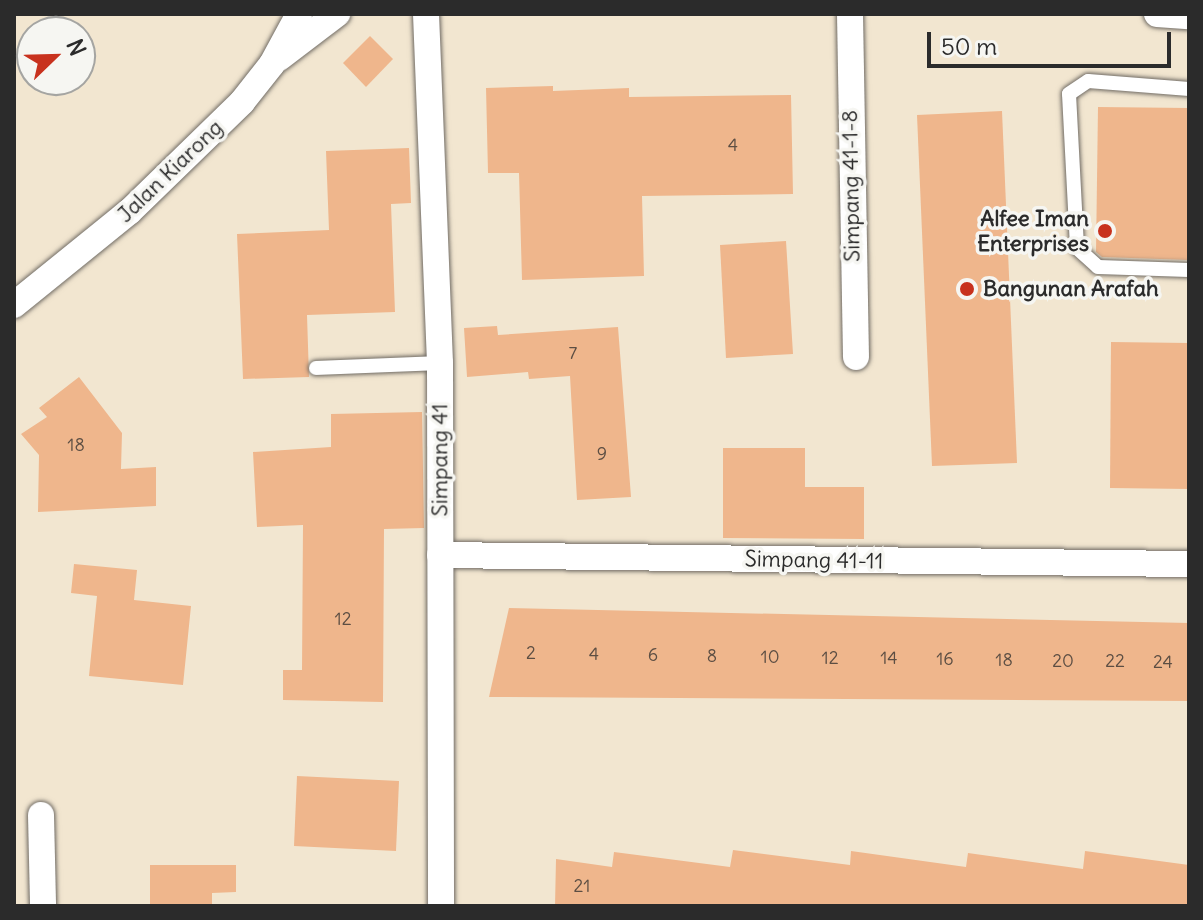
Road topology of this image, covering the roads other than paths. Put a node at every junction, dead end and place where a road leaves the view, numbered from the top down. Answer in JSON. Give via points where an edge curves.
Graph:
{"nodes":[{"id":1,"x":299,"y":14,"type":"edge"},
{"id":2,"x":337,"y":14,"type":"edge"},
{"id":3,"x":426,"y":14,"type":"edge"},
{"id":4,"x":850,"y":14,"type":"edge"},
{"id":5,"x":1157,"y":14,"type":"edge"},
{"id":6,"x":1189,"y":16,"type":"edge"},
{"id":7,"x":272,"y":64,"type":"junction"},
{"id":8,"x":1189,"y":89,"type":"edge"},
{"id":9,"x":1189,"y":270,"type":"edge"},
{"id":10,"x":14,"y":305,"type":"edge"},
{"id":11,"x":856,"y":357,"type":"dead end"},
{"id":12,"x":440,"y":363,"type":"junction"},
{"id":13,"x":316,"y":368,"type":"dead end"},
{"id":14,"x":440,"y":555,"type":"junction"},
{"id":15,"x":1189,"y":564,"type":"edge"},
{"id":16,"x":41,"y":815,"type":"dead end"},
{"id":17,"x":43,"y":906,"type":"edge"},
{"id":18,"x":441,"y":906,"type":"edge"}],
"edges":[{"from":1,"to":7,"type":"street","name":"Jalan Kiarong"},
{"from":2,"to":7,"type":"street"},
{"from":3,"to":12,"type":"street","name":"Simpang 41"},
{"from":4,"to":11,"type":"street","name":"Simpang 41-1-8"},
{"from":5,"to":6,"type":"street"},
{"from":7,"to":10,"type":"street","name":"Jalan Kiarong","via":[[242,102],[129,212]]},
{"from":8,"to":9,"type":"lane","via":[[1088,81],[1069,94],[1077,248],[1098,267]]},
{"from":12,"to":13,"type":"lane"},
{"from":12,"to":14,"type":"street","name":"Simpang 41"},
{"from":14,"to":15,"type":"street","name":"Simpang 41-11"},
{"from":14,"to":18,"type":"street","name":"Simpang 41"},
{"from":16,"to":17,"type":"street"}]}
